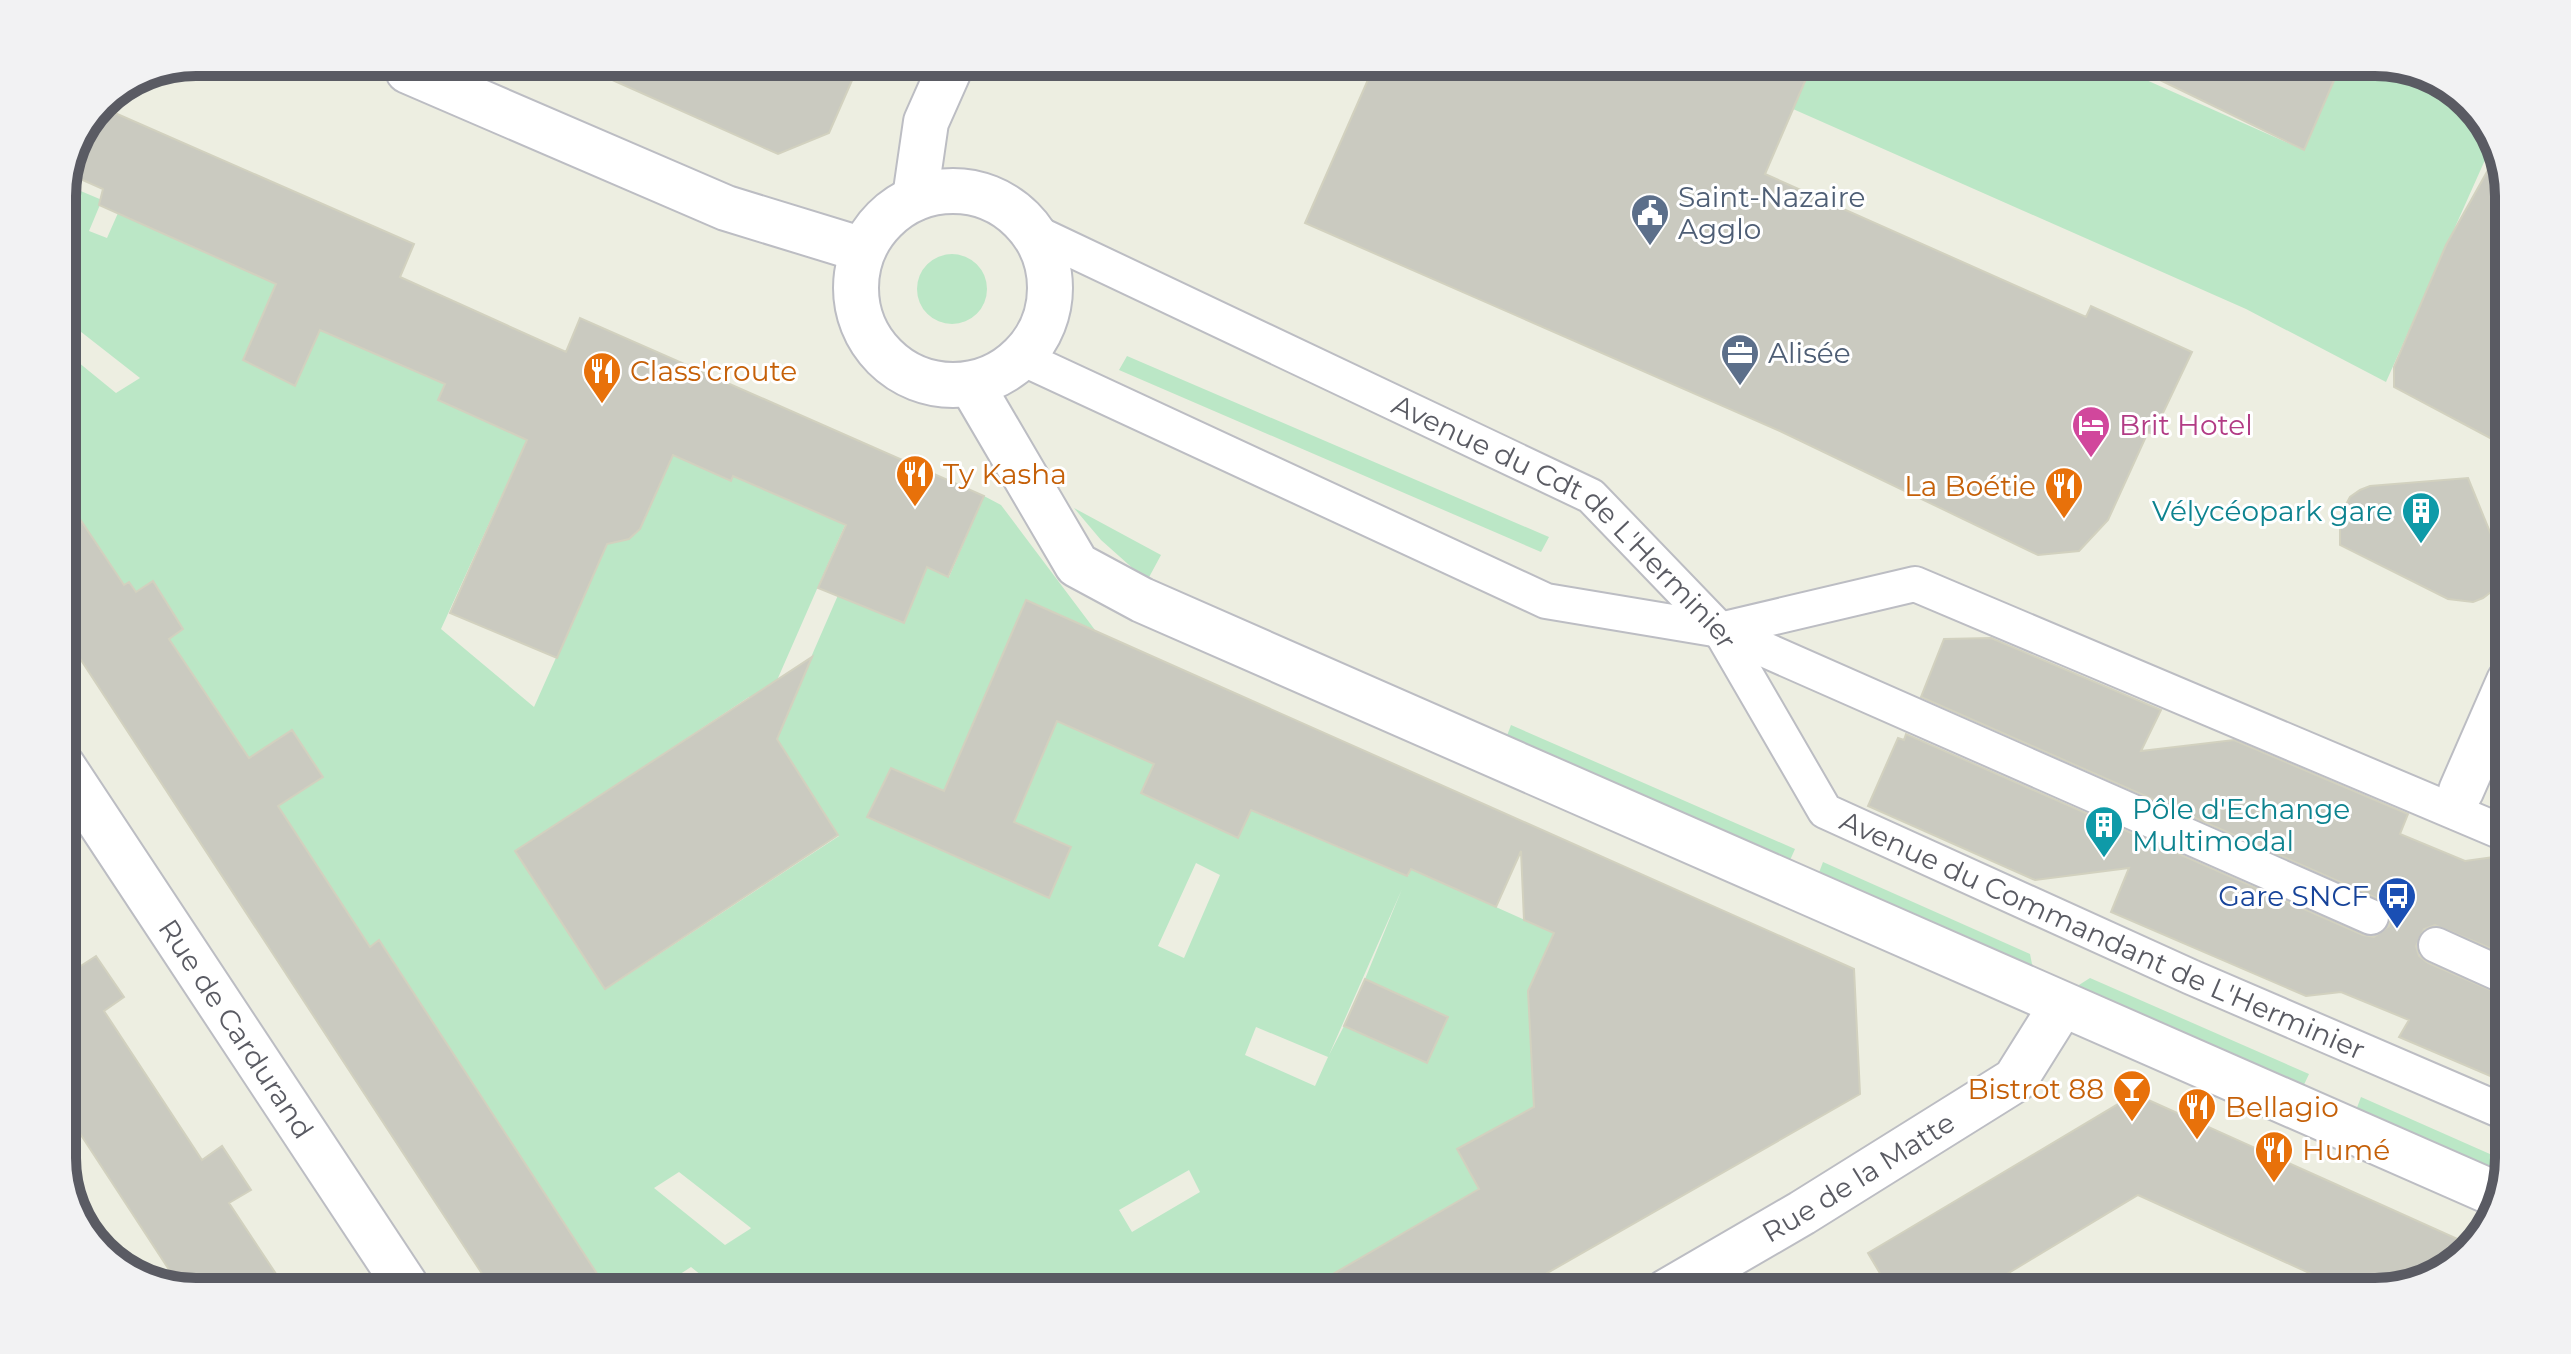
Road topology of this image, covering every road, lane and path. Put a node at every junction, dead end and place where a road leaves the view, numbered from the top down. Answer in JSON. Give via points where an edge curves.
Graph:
{"nodes":[{"id":1,"x":420,"y":76,"type":"edge"},
{"id":2,"x":946,"y":76,"type":"edge"},
{"id":3,"x":915,"y":198,"type":"junction"},
{"id":4,"x":1032,"y":231,"type":"junction"},
{"id":5,"x":863,"y":250,"type":"junction"},
{"id":6,"x":1022,"y":358,"type":"junction"},
{"id":7,"x":971,"y":384,"type":"junction"},
{"id":8,"x":1720,"y":630,"type":"junction"},
{"id":9,"x":2495,"y":713,"type":"edge"},
{"id":10,"x":76,"y":786,"type":"edge"},
{"id":11,"x":2461,"y":791,"type":"dead end"},
{"id":12,"x":2495,"y":829,"type":"edge"},
{"id":13,"x":2371,"y":917,"type":"dead end"},
{"id":14,"x":2436,"y":945,"type":"dead end"},
{"id":15,"x":2495,"y":972,"type":"edge"},
{"id":16,"x":2062,"y":1005,"type":"junction"},
{"id":17,"x":2495,"y":1108,"type":"edge"},
{"id":18,"x":2490,"y":1192,"type":"edge"},
{"id":19,"x":401,"y":1278,"type":"edge"},
{"id":20,"x":1690,"y":1278,"type":"edge"}],
"edges":[{"from":1,"to":5,"type":"street","via":[[726,208]]},
{"from":2,"to":3,"type":"street","via":[[926,122]]},
{"from":3,"to":4,"type":"street","via":[[947,190],[980,195],[1009,208]]},
{"from":3,"to":5,"type":"street","via":[[893,211]]},
{"from":4,"to":6,"type":"street","via":[[1045,256],[1048,310]]},
{"from":4,"to":8,"type":"lane","name":"Avenue du Cdt de L'Herminier","via":[[1591,496]]},
{"from":5,"to":7,"type":"street","via":[[855,281],[858,313],[871,342],[915,379]]},
{"from":6,"to":7,"type":"street","via":[[998,375]]},
{"from":6,"to":8,"type":"lane","name":"Avenue du Cdt de L'Herminier","via":[[1546,601]]},
{"from":7,"to":16,"type":"street","via":[[1077,565],[1182,619]]},
{"from":8,"to":12,"type":"lane","via":[[1915,584]]},
{"from":8,"to":13,"type":"lane"},
{"from":8,"to":17,"type":"lane","name":"Avenue du Commandant de L'Herminier","via":[[1825,811]]},
{"from":9,"to":11,"type":"street"},
{"from":10,"to":19,"type":"street","name":"Rue de Cardurand"},
{"from":14,"to":15,"type":"lane"},
{"from":16,"to":18,"type":"street"},
{"from":16,"to":20,"type":"street","name":"Rue de la Matte","via":[[2015,1080]]}]}
